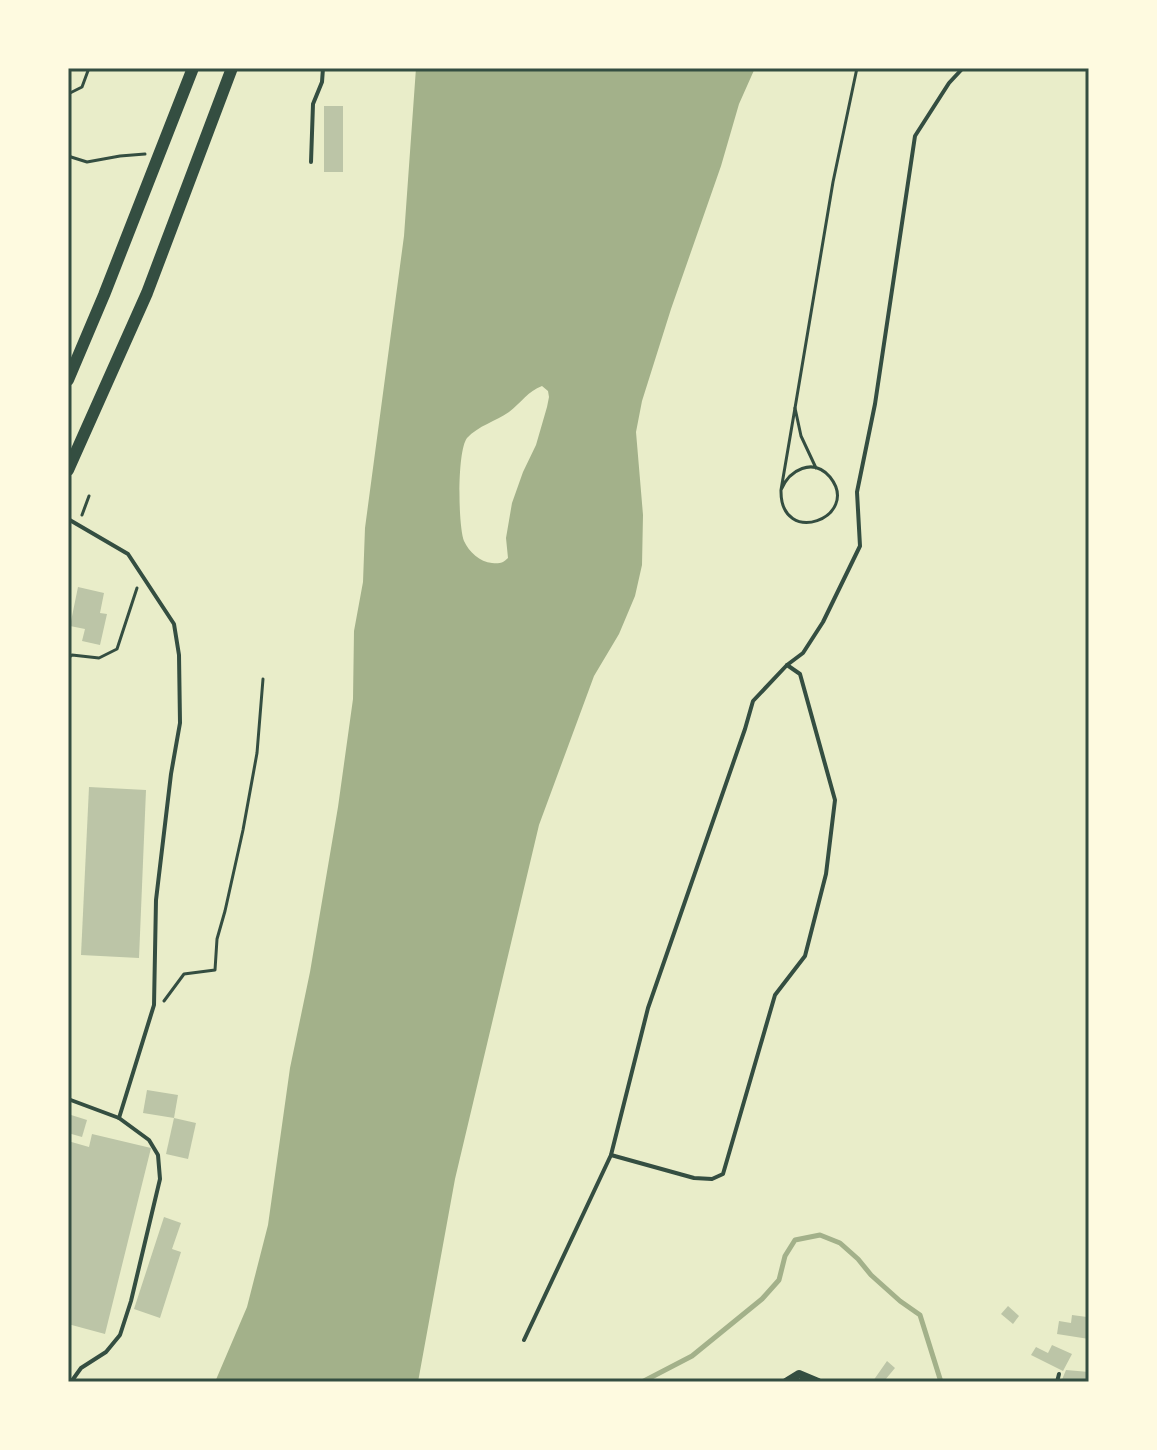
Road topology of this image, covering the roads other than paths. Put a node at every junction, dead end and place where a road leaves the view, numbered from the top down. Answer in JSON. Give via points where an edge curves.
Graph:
{"nodes":[{"id":1,"x":193,"y":68,"type":"edge"},
{"id":2,"x":232,"y":68,"type":"edge"},
{"id":3,"x":323,"y":68,"type":"edge"},
{"id":4,"x":963,"y":68,"type":"edge"},
{"id":5,"x":311,"y":162,"type":"dead end"},
{"id":6,"x":68,"y":380,"type":"edge"},
{"id":7,"x":68,"y":470,"type":"edge"},
{"id":8,"x":68,"y":519,"type":"edge"},
{"id":9,"x":787,"y":665,"type":"junction"},
{"id":10,"x":68,"y":1099,"type":"edge"},
{"id":11,"x":119,"y":1118,"type":"junction"},
{"id":12,"x":611,"y":1155,"type":"junction"},
{"id":13,"x":524,"y":1340,"type":"dead end"},
{"id":14,"x":1059,"y":1374,"type":"dead end"},
{"id":15,"x":71,"y":1382,"type":"edge"},
{"id":16,"x":786,"y":1382,"type":"edge"},
{"id":17,"x":818,"y":1382,"type":"edge"},
{"id":18,"x":1057,"y":1382,"type":"edge"}],
"edges":[{"from":1,"to":6,"type":"highway"},
{"from":2,"to":7,"type":"highway","via":[[147,293]]},
{"from":3,"to":5,"type":"lane","via":[[313,104]]},
{"from":4,"to":9,"type":"lane","via":[[915,136],[857,492],[860,546],[823,622],[803,653]]},
{"from":8,"to":11,"type":"lane","via":[[128,554],[174,624],[179,655],[180,723],[156,900],[154,1005]]},
{"from":9,"to":12,"type":"lane","via":[[753,701],[648,1008]]},
{"from":9,"to":12,"type":"lane","via":[[800,674],[835,800],[826,874],[805,956],[775,995],[723,1174],[694,1178]]},
{"from":10,"to":11,"type":"lane"},
{"from":11,"to":15,"type":"lane","via":[[149,1140],[158,1155],[160,1179],[120,1335]]},
{"from":12,"to":13,"type":"lane"},
{"from":14,"to":18,"type":"lane"},
{"from":16,"to":17,"type":"street","via":[[799,1374]]}]}
